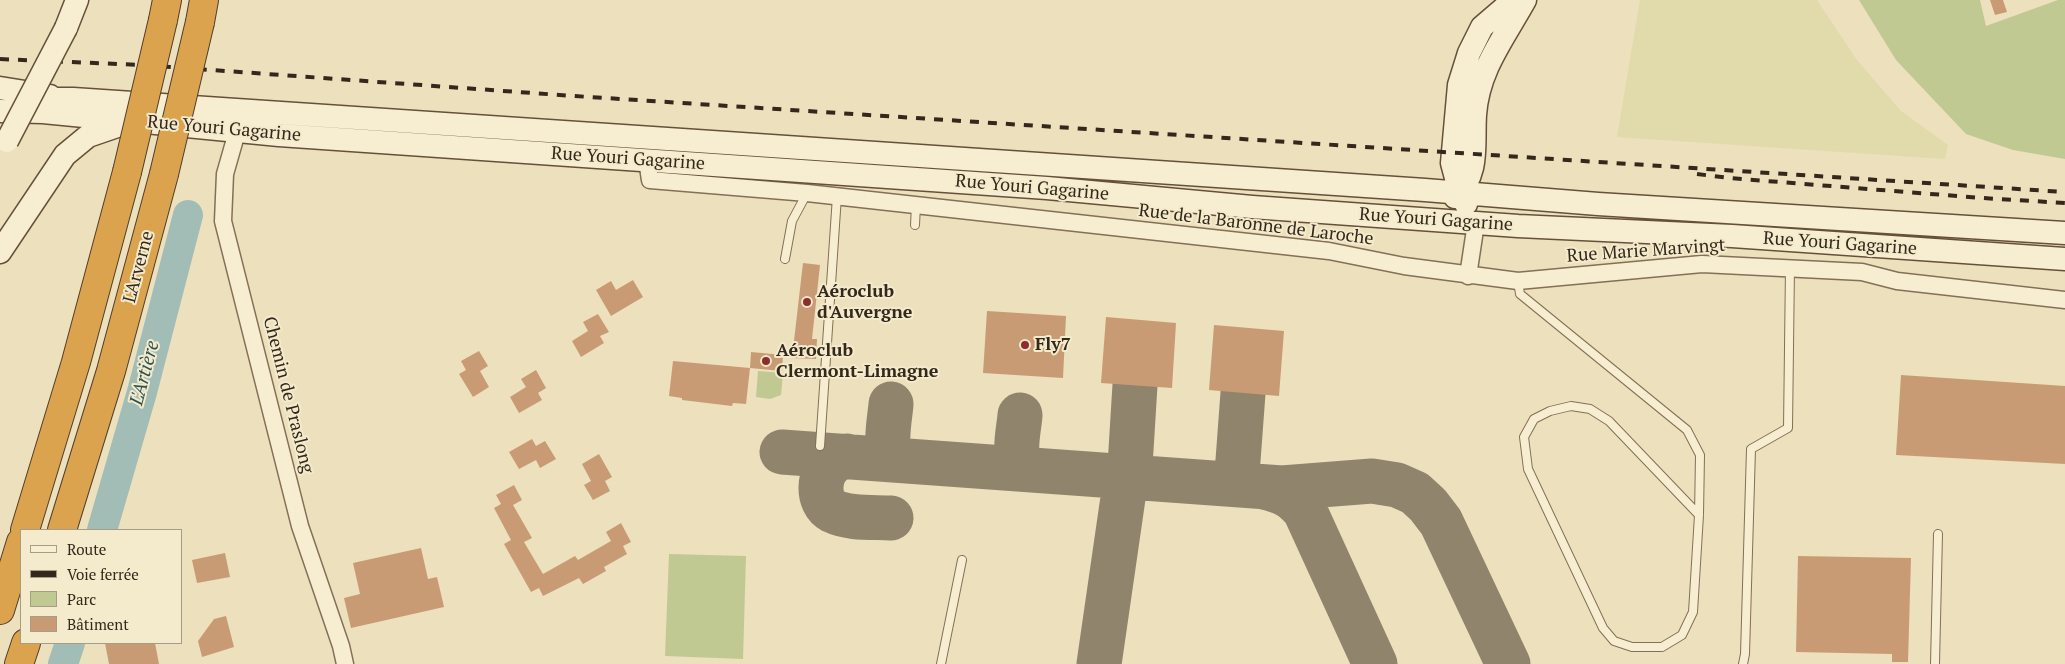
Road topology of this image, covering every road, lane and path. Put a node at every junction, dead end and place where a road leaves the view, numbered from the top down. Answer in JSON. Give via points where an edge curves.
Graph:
{"nodes":[{"id":1,"x":77,"y":0,"type":"edge"},
{"id":2,"x":1525,"y":0,"type":"edge"},
{"id":3,"x":165,"y":10,"type":"edge"},
{"id":4,"x":202,"y":11,"type":"edge"},
{"id":5,"x":0,"y":88,"type":"edge"},
{"id":6,"x":0,"y":99,"type":"edge"},
{"id":7,"x":73,"y":99,"type":"junction"},
{"id":8,"x":0,"y":111,"type":"edge"},
{"id":9,"x":134,"y":121,"type":"junction"},
{"id":10,"x":237,"y":132,"type":"junction"},
{"id":11,"x":4,"y":147,"type":"edge"},
{"id":12,"x":1452,"y":163,"type":"junction"},
{"id":13,"x":1474,"y":166,"type":"junction"},
{"id":14,"x":648,"y":170,"type":"junction"},
{"id":15,"x":1424,"y":190,"type":"junction"},
{"id":16,"x":807,"y":193,"type":"junction"},
{"id":17,"x":1460,"y":193,"type":"junction"},
{"id":18,"x":837,"y":196,"type":"junction"},
{"id":19,"x":1598,"y":204,"type":"junction"},
{"id":20,"x":916,"y":205,"type":"junction"},
{"id":21,"x":1430,"y":220,"type":"junction"},
{"id":22,"x":1476,"y":222,"type":"junction"},
{"id":23,"x":915,"y":225,"type":"dead end"},
{"id":24,"x":2065,"y":233,"type":"edge"},
{"id":25,"x":0,"y":252,"type":"edge"},
{"id":26,"x":1985,"y":254,"type":"junction"},
{"id":27,"x":785,"y":259,"type":"dead end"},
{"id":28,"x":2065,"y":259,"type":"edge"},
{"id":29,"x":1790,"y":267,"type":"junction"},
{"id":30,"x":2065,"y":270,"type":"edge"},
{"id":31,"x":1468,"y":276,"type":"junction"},
{"id":32,"x":1518,"y":281,"type":"junction"},
{"id":33,"x":2065,"y":300,"type":"edge"},
{"id":34,"x":820,"y":446,"type":"dead end"},
{"id":35,"x":1699,"y":515,"type":"junction"},
{"id":36,"x":25,"y":529,"type":"edge"},
{"id":37,"x":62,"y":529,"type":"edge"},
{"id":38,"x":1938,"y":534,"type":"dead end"},
{"id":39,"x":20,"y":545,"type":"edge"},
{"id":40,"x":962,"y":560,"type":"dead end"},
{"id":41,"x":0,"y":610,"type":"edge"},
{"id":42,"x":26,"y":644,"type":"edge"},
{"id":43,"x":19,"y":664,"type":"edge"},
{"id":44,"x":345,"y":664,"type":"edge"},
{"id":45,"x":941,"y":664,"type":"edge"},
{"id":46,"x":1743,"y":664,"type":"edge"},
{"id":47,"x":1935,"y":664,"type":"edge"}],
"edges":[{"from":1,"to":11,"type":"main road","bridge":true,"via":[[66,28]]},
{"from":2,"to":12,"type":"main road","via":[[1503,9],[1482,27],[1469,53],[1459,85]]},
{"from":2,"to":13,"type":"main road","via":[[1501,38],[1479,87]]},
{"from":3,"to":36,"type":"highway","name":"L'Arverne","bridge":true,"via":[[127,172],[76,362]]},
{"from":4,"to":37,"type":"highway","name":"L'Arverne","bridge":true,"via":[[164,174],[111,371]]},
{"from":5,"to":7,"type":"main road"},
{"from":6,"to":7,"type":"main road"},
{"from":7,"to":15,"type":"main road","name":"Rue Youri Gagarine"},
{"from":8,"to":9,"type":"main road","name":"Rue Youri Gagarine"},
{"from":9,"to":10,"type":"main road","name":"Rue Youri Gagarine"},
{"from":9,"to":25,"type":"main road","via":[[88,136],[74,146]]},
{"from":10,"to":14,"type":"main road","name":"Rue Youri Gagarine"},
{"from":10,"to":44,"type":"street","name":"Chemin de Praslong","via":[[225,174],[224,221],[300,526]]},
{"from":12,"to":15,"type":"main road"},
{"from":12,"to":17,"type":"main road"},
{"from":13,"to":17,"type":"main road"},
{"from":13,"to":19,"type":"main road","via":[[1495,184],[1562,189]]},
{"from":14,"to":16,"type":"street","name":"Rue de la Baronne de Laroche"},
{"from":14,"to":21,"type":"main road","name":"Rue Youri Gagarine","via":[[1047,188]]},
{"from":15,"to":17,"type":"main road","name":"Rue Youri Gagarine"},
{"from":16,"to":18,"type":"street","name":"Rue de la Baronne de Laroche"},
{"from":16,"to":27,"type":"lane","via":[[792,221]]},
{"from":17,"to":19,"type":"main road","name":"Rue Youri Gagarine"},
{"from":17,"to":21,"type":"main road"},
{"from":17,"to":22,"type":"main road"},
{"from":18,"to":20,"type":"street","name":"Rue de la Baronne de Laroche"},
{"from":18,"to":34,"type":"lane"},
{"from":19,"to":22,"type":"main road","via":[[1560,214],[1494,209]]},
{"from":19,"to":24,"type":"main road","name":"Rue Youri Gagarine"},
{"from":20,"to":23,"type":"lane"},
{"from":20,"to":31,"type":"street","name":"Rue de la Baronne de Laroche","via":[[1329,251]]},
{"from":21,"to":22,"type":"main road","name":"Rue Youri Gagarine"},
{"from":22,"to":26,"type":"main road","name":"Rue Youri Gagarine"},
{"from":22,"to":31,"type":"street"},
{"from":26,"to":28,"type":"main road","name":"Rue Youri Gagarine"},
{"from":26,"to":30,"type":"main road"},
{"from":29,"to":32,"type":"street","name":"Rue Marie Marvingt","via":[[1702,264]]},
{"from":29,"to":33,"type":"street","name":"Rue Marie Marvingt","via":[[1862,272],[1897,281]]},
{"from":29,"to":46,"type":"lane","via":[[1788,428],[1750,449]]},
{"from":31,"to":32,"type":"street","name":"Rue Marie Marvingt"},
{"from":32,"to":35,"type":"lane","via":[[1520,294],[1687,430],[1700,455]]},
{"from":35,"to":35,"type":"lane","via":[[1693,612],[1682,635],[1662,647],[1632,647],[1614,641],[1603,628],[1528,470],[1524,437],[1534,419],[1550,411],[1570,406],[1590,409],[1609,421]]},
{"from":38,"to":47,"type":"lane"},
{"from":39,"to":41,"type":"highway"},
{"from":40,"to":45,"type":"lane"},
{"from":42,"to":43,"type":"highway"}]}
